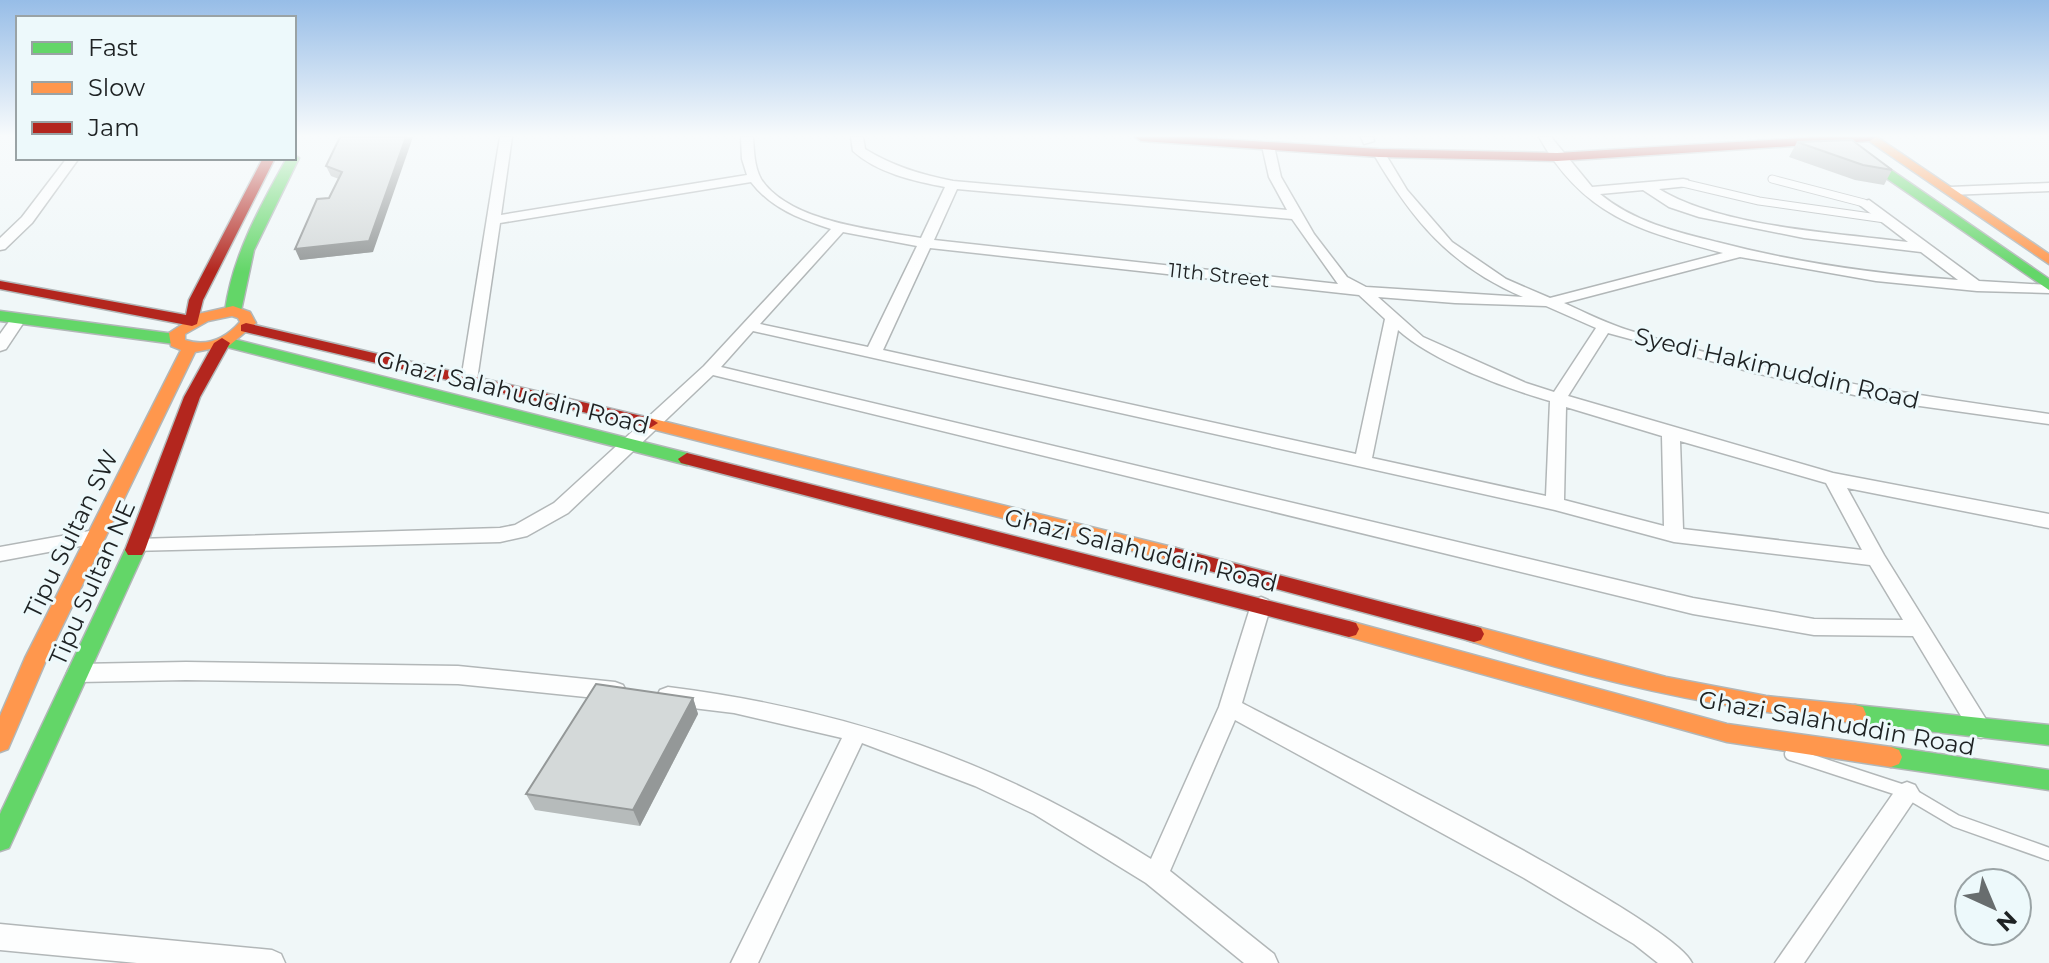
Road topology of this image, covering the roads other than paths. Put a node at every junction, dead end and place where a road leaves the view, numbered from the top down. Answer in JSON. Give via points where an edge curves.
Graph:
{"nodes":[{"id":1,"x":55,"y":182,"type":"edge"},
{"id":2,"x":257,"y":182,"type":"edge"},
{"id":3,"x":281,"y":182,"type":"edge"},
{"id":4,"x":500,"y":182,"type":"edge"},
{"id":5,"x":730,"y":182,"type":"edge"},
{"id":6,"x":757,"y":182,"type":"edge"},
{"id":7,"x":936,"y":182,"type":"edge"},
{"id":8,"x":1278,"y":182,"type":"edge"},
{"id":9,"x":1396,"y":182,"type":"edge"},
{"id":10,"x":1582,"y":182,"type":"edge"},
{"id":11,"x":1783,"y":182,"type":"edge"},
{"id":12,"x":1899,"y":182,"type":"edge"},
{"id":13,"x":1936,"y":182,"type":"edge"},
{"id":14,"x":1683,"y":183,"type":"joint"},
{"id":15,"x":953,"y":185,"type":"junction"},
{"id":16,"x":1645,"y":186,"type":"junction"},
{"id":17,"x":2049,"y":187,"type":"edge"},
{"id":18,"x":1590,"y":191,"type":"junction"},
{"id":19,"x":1950,"y":191,"type":"junction"},
{"id":20,"x":1864,"y":203,"type":"joint"},
{"id":21,"x":1296,"y":215,"type":"junction"},
{"id":22,"x":1885,"y":219,"type":"junction"},
{"id":23,"x":495,"y":220,"type":"junction"},
{"id":24,"x":840,"y":227,"type":"junction"},
{"id":25,"x":924,"y":243,"type":"junction"},
{"id":26,"x":0,"y":246,"type":"edge"},
{"id":27,"x":1924,"y":248,"type":"junction"},
{"id":28,"x":1738,"y":253,"type":"junction"},
{"id":29,"x":2049,"y":260,"type":"edge"},
{"id":30,"x":0,"y":285,"type":"edge"},
{"id":31,"x":1977,"y":287,"type":"junction"},
{"id":32,"x":2049,"y":288,"type":"edge"},
{"id":33,"x":1363,"y":291,"type":"junction"},
{"id":34,"x":1551,"y":302,"type":"junction"},
{"id":35,"x":233,"y":311,"type":"junction"},
{"id":36,"x":9,"y":317,"type":"edge"},
{"id":37,"x":1393,"y":318,"type":"junction"},
{"id":38,"x":192,"y":321,"type":"junction"},
{"id":39,"x":1605,"y":325,"type":"junction"},
{"id":40,"x":750,"y":326,"type":"junction"},
{"id":41,"x":246,"y":328,"type":"junction"},
{"id":42,"x":224,"y":343,"type":"junction"},
{"id":43,"x":182,"y":344,"type":"junction"},
{"id":44,"x":0,"y":346,"type":"edge"},
{"id":45,"x":874,"y":352,"type":"junction"},
{"id":46,"x":710,"y":369,"type":"junction"},
{"id":47,"x":469,"y":380,"type":"junction"},
{"id":48,"x":1558,"y":399,"type":"junction"},
{"id":49,"x":2049,"y":419,"type":"edge"},
{"id":50,"x":651,"y":423,"type":"junction"},
{"id":51,"x":1671,"y":433,"type":"junction"},
{"id":52,"x":626,"y":445,"type":"junction"},
{"id":53,"x":1363,"y":461,"type":"junction"},
{"id":54,"x":1833,"y":479,"type":"junction"},
{"id":55,"x":1555,"y":504,"type":"junction"},
{"id":56,"x":2049,"y":521,"type":"edge"},
{"id":57,"x":1674,"y":535,"type":"junction"},
{"id":58,"x":95,"y":537,"type":"junction"},
{"id":59,"x":137,"y":546,"type":"junction"},
{"id":60,"x":0,"y":554,"type":"edge"},
{"id":61,"x":1876,"y":559,"type":"junction"},
{"id":62,"x":1261,"y":605,"type":"junction"},
{"id":63,"x":1917,"y":628,"type":"junction"},
{"id":64,"x":78,"y":673,"type":"junction"},
{"id":65,"x":1230,"y":707,"type":"junction"},
{"id":66,"x":1981,"y":729,"type":"junction"},
{"id":67,"x":856,"y":732,"type":"junction"},
{"id":68,"x":1727,"y":733,"type":"junction"},
{"id":69,"x":2046,"y":738,"type":"edge"},
{"id":70,"x":0,"y":742,"type":"edge"},
{"id":71,"x":2049,"y":780,"type":"edge"},
{"id":72,"x":1907,"y":792,"type":"junction"},
{"id":73,"x":0,"y":840,"type":"edge"},
{"id":74,"x":2049,"y":854,"type":"edge"},
{"id":75,"x":1156,"y":876,"type":"junction"},
{"id":76,"x":0,"y":937,"type":"edge"},
{"id":77,"x":272,"y":963,"type":"edge"},
{"id":78,"x":744,"y":963,"type":"edge"},
{"id":79,"x":1265,"y":963,"type":"edge"},
{"id":80,"x":1679,"y":963,"type":"edge"},
{"id":81,"x":1788,"y":963,"type":"edge"}],
"edges":[{"from":1,"to":26,"type":"street"},
{"from":2,"to":38,"type":"street","via":[[196,300]]},
{"from":3,"to":35,"type":"street","via":[[248,249],[233,293]]},
{"from":4,"to":23,"type":"street"},
{"from":5,"to":23,"type":"street"},
{"from":6,"to":24,"type":"street","name":"11th Street","via":[[799,214]]},
{"from":7,"to":15,"type":"street"},
{"from":8,"to":21,"type":"street"},
{"from":9,"to":34,"type":"street","name":"Syedi Hakimuddin Road","via":[[1447,245],[1501,282]]},
{"from":10,"to":18,"type":"street"},
{"from":11,"to":20,"type":"lane"},
{"from":12,"to":32,"type":"street"},
{"from":13,"to":19,"type":"street"},
{"from":14,"to":16,"type":"street"},
{"from":14,"to":22,"type":"lane","via":[[1759,201]]},
{"from":15,"to":21,"type":"street"},
{"from":15,"to":25,"type":"street"},
{"from":16,"to":18,"type":"street"},
{"from":16,"to":27,"type":"street","via":[[1699,213],[1804,234]]},
{"from":17,"to":19,"type":"street"},
{"from":18,"to":28,"type":"street","via":[[1620,214]]},
{"from":19,"to":29,"type":"street"},
{"from":20,"to":22,"type":"street"},
{"from":21,"to":33,"type":"street","via":[[1342,280]]},
{"from":22,"to":27,"type":"street"},
{"from":23,"to":47,"type":"street"},
{"from":24,"to":25,"type":"street","name":"11th Street"},
{"from":24,"to":40,"type":"street"},
{"from":25,"to":33,"type":"street","name":"11th Street"},
{"from":25,"to":45,"type":"street"},
{"from":27,"to":31,"type":"street"},
{"from":28,"to":31,"type":"street","via":[[1823,271]]},
{"from":28,"to":34,"type":"street","name":"11th Street"},
{"from":30,"to":38,"type":"street"},
{"from":31,"to":32,"type":"street"},
{"from":33,"to":34,"type":"street","name":"11th Street"},
{"from":33,"to":37,"type":"street"},
{"from":34,"to":39,"type":"street","name":"Syedi Hakimuddin Road"},
{"from":35,"to":38,"type":"street"},
{"from":35,"to":41,"type":"street","via":[[248,319]]},
{"from":36,"to":43,"type":"street"},
{"from":36,"to":44,"type":"street"},
{"from":37,"to":48,"type":"street","via":[[1418,340]]},
{"from":37,"to":53,"type":"street"},
{"from":38,"to":43,"type":"street","name":"Tipu Sultan SW","via":[[177,333]]},
{"from":39,"to":48,"type":"street"},
{"from":39,"to":49,"type":"street","name":"Syedi Hakimuddin Road","via":[[1755,368],[1877,395]]},
{"from":40,"to":45,"type":"street"},
{"from":40,"to":46,"type":"street"},
{"from":41,"to":42,"type":"street"},
{"from":41,"to":47,"type":"street","name":"Ghazi Salahuddin Road"},
{"from":42,"to":43,"type":"street"},
{"from":42,"to":52,"type":"street","name":"Ghazi Salahuddin Road"},
{"from":42,"to":59,"type":"street","name":"Tipu Sultan NE","via":[[192,397]]},
{"from":43,"to":58,"type":"street","name":"Tipu Sultan SW"},
{"from":45,"to":53,"type":"street"},
{"from":46,"to":50,"type":"street"},
{"from":46,"to":63,"type":"street","via":[[1693,606],[1814,627]]},
{"from":47,"to":50,"type":"street","name":"Ghazi Salahuddin Road"},
{"from":48,"to":51,"type":"street"},
{"from":48,"to":55,"type":"street"},
{"from":50,"to":52,"type":"street"},
{"from":50,"to":66,"type":"street","name":"Ghazi Salahuddin Road","via":[[1159,550],[1666,686],[1766,705]]},
{"from":51,"to":54,"type":"street"},
{"from":51,"to":57,"type":"street"},
{"from":52,"to":59,"type":"street","via":[[561,508],[520,531]]},
{"from":52,"to":62,"type":"street","name":"Ghazi Salahuddin Road"},
{"from":53,"to":55,"type":"street"},
{"from":54,"to":56,"type":"street"},
{"from":54,"to":61,"type":"street"},
{"from":55,"to":57,"type":"street"},
{"from":57,"to":61,"type":"street"},
{"from":58,"to":60,"type":"street"},
{"from":58,"to":70,"type":"street","name":"Tipu Sultan SW"},
{"from":59,"to":64,"type":"street","name":"Tipu Sultan NE"},
{"from":61,"to":63,"type":"street"},
{"from":62,"to":65,"type":"street"},
{"from":62,"to":68,"type":"street","name":"Ghazi Salahuddin Road"},
{"from":63,"to":66,"type":"street"},
{"from":64,"to":67,"type":"street","via":[[458,675],[736,702]]},
{"from":64,"to":73,"type":"street","name":"Tipu Sultan NE"},
{"from":65,"to":75,"type":"street"},
{"from":65,"to":80,"type":"street","via":[[1533,870],[1643,935]]},
{"from":66,"to":69,"type":"street","name":"Ghazi Salahuddin Road"},
{"from":67,"to":75,"type":"street","via":[[956,764],[1033,801]]},
{"from":67,"to":78,"type":"street"},
{"from":68,"to":71,"type":"street","name":"Ghazi Salahuddin Road"},
{"from":68,"to":72,"type":"lane"},
{"from":72,"to":74,"type":"lane","via":[[1956,821]]},
{"from":72,"to":81,"type":"street"},
{"from":75,"to":79,"type":"street"},
{"from":76,"to":77,"type":"street"}]}
